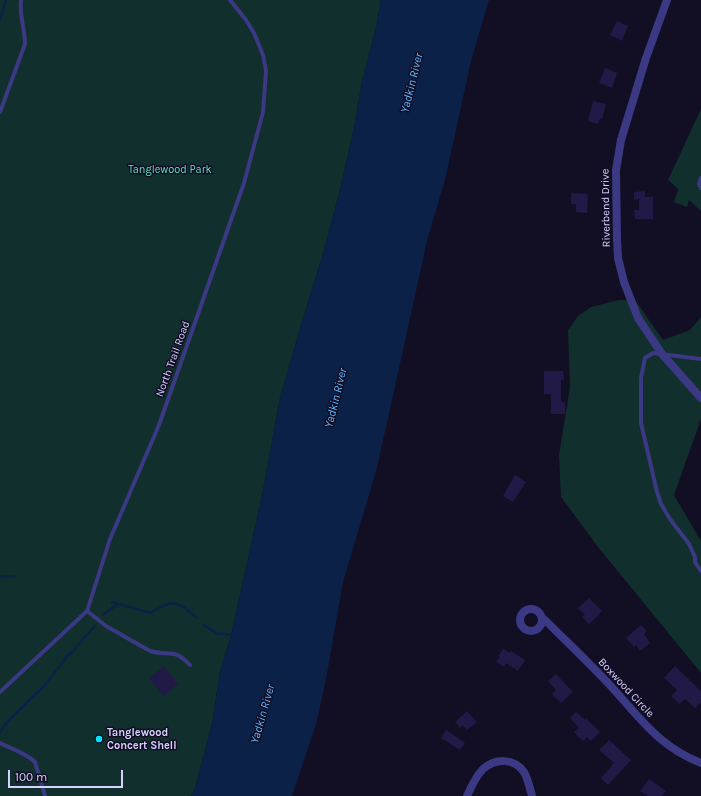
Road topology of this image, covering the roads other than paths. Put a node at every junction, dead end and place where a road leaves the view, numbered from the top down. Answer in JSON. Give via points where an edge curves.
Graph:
{"nodes":[{"id":1,"x":21,"y":0,"type":"edge"},
{"id":2,"x":230,"y":0,"type":"edge"},
{"id":3,"x":668,"y":0,"type":"edge"},
{"id":4,"x":0,"y":112,"type":"edge"},
{"id":5,"x":701,"y":178,"type":"edge"},
{"id":6,"x":701,"y":188,"type":"edge"},
{"id":7,"x":662,"y":354,"type":"junction"},
{"id":8,"x":701,"y":359,"type":"edge"},
{"id":9,"x":701,"y":398,"type":"edge"},
{"id":10,"x":701,"y":571,"type":"edge"},
{"id":11,"x":87,"y":611,"type":"junction"},
{"id":12,"x":542,"y":618,"type":"dead end"},
{"id":13,"x":190,"y":665,"type":"dead end"},
{"id":14,"x":0,"y":692,"type":"edge"},
{"id":15,"x":0,"y":743,"type":"edge"},
{"id":16,"x":701,"y":763,"type":"edge"},
{"id":17,"x":45,"y":796,"type":"edge"},
{"id":18,"x":467,"y":796,"type":"edge"},
{"id":19,"x":532,"y":796,"type":"edge"}],
"edges":[{"from":1,"to":4,"type":"lane","via":[[25,44]]},
{"from":2,"to":11,"type":"lane","name":"North Trail Road","via":[[254,33],[263,55],[266,71],[263,112],[244,183],[184,358],[159,425],[110,539]]},
{"from":3,"to":7,"type":"street","name":"Riverbend Drive","via":[[629,109],[618,156],[616,187],[618,251],[624,282],[638,318]]},
{"from":5,"to":6,"type":"lane"},
{"from":7,"to":8,"type":"lane"},
{"from":7,"to":9,"type":"street","name":"Riverbend Drive"},
{"from":7,"to":10,"type":"lane","via":[[653,353],[645,358],[641,378],[641,423],[652,476],[661,504],[689,544]]},
{"from":11,"to":13,"type":"lane","via":[[106,626],[150,651],[176,654]]},
{"from":11,"to":14,"type":"lane","name":"North Trail Road"},
{"from":12,"to":16,"type":"street","name":"Boxwood Circle","via":[[606,681],[651,732],[677,752]]},
{"from":15,"to":17,"type":"lane","via":[[35,762]]},
{"from":18,"to":19,"type":"street","via":[[483,770],[505,760],[523,770]]}]}
